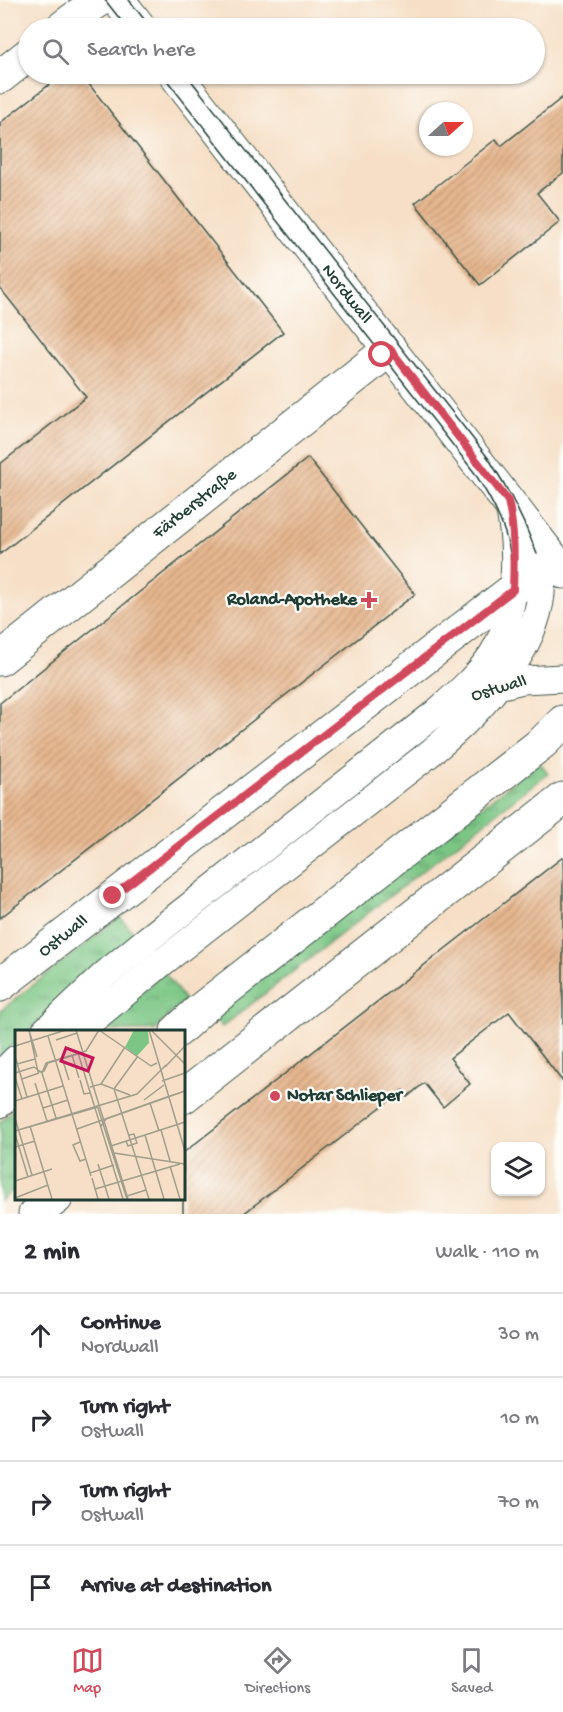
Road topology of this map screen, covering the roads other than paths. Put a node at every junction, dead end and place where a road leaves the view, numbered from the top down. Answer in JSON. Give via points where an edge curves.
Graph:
{"nodes":[{"id":1,"x":99,"y":0,"type":"edge"},
{"id":2,"x":118,"y":0,"type":"edge"},
{"id":3,"x":75,"y":18,"type":"edge"},
{"id":4,"x":132,"y":18,"type":"edge"},
{"id":5,"x":18,"y":63,"type":"edge"},
{"id":6,"x":0,"y":77,"type":"edge"},
{"id":7,"x":183,"y":84,"type":"edge"},
{"id":8,"x":390,"y":349,"type":"junction"},
{"id":9,"x":537,"y":569,"type":"edge"},
{"id":10,"x":0,"y":660,"type":"edge"},
{"id":11,"x":563,"y":678,"type":"edge"},
{"id":12,"x":498,"y":685,"type":"junction"},
{"id":13,"x":437,"y":712,"type":"junction"},
{"id":14,"x":563,"y":722,"type":"edge"},
{"id":15,"x":563,"y":799,"type":"edge"},
{"id":16,"x":0,"y":985,"type":"edge"},
{"id":17,"x":46,"y":1030,"type":"edge"},
{"id":18,"x":80,"y":1030,"type":"edge"},
{"id":19,"x":178,"y":1030,"type":"edge"},
{"id":20,"x":15,"y":1060,"type":"edge"},
{"id":21,"x":0,"y":1075,"type":"edge"},
{"id":22,"x":15,"y":1090,"type":"edge"},
{"id":23,"x":184,"y":1096,"type":"edge"},
{"id":24,"x":0,"y":1104,"type":"edge"}],
"edges":[{"from":1,"to":3,"type":"street"},
{"from":2,"to":4,"type":"street"},
{"from":5,"to":6,"type":"street"},
{"from":7,"to":8,"type":"street","name":"Nordwall"},
{"from":8,"to":9,"type":"street","name":"Nordwall","via":[[508,501]]},
{"from":8,"to":10,"type":"street","name":"Färberstraße"},
{"from":9,"to":12,"type":"lane","via":[[541,589],[531,634]]},
{"from":9,"to":13,"type":"lane","via":[[510,608],[493,653],[470,683]]},
{"from":9,"to":16,"type":"street","name":"Ostwall"},
{"from":11,"to":12,"type":"lane","name":"Ostwall"},
{"from":12,"to":13,"type":"lane","name":"Ostwall"},
{"from":12,"to":18,"type":"lane","via":[[459,730]]},
{"from":13,"to":17,"type":"lane","via":[[148,939]]},
{"from":14,"to":19,"type":"street","via":[[543,742]]},
{"from":15,"to":23,"type":"street"},
{"from":20,"to":21,"type":"lane"},
{"from":22,"to":24,"type":"lane"}]}
